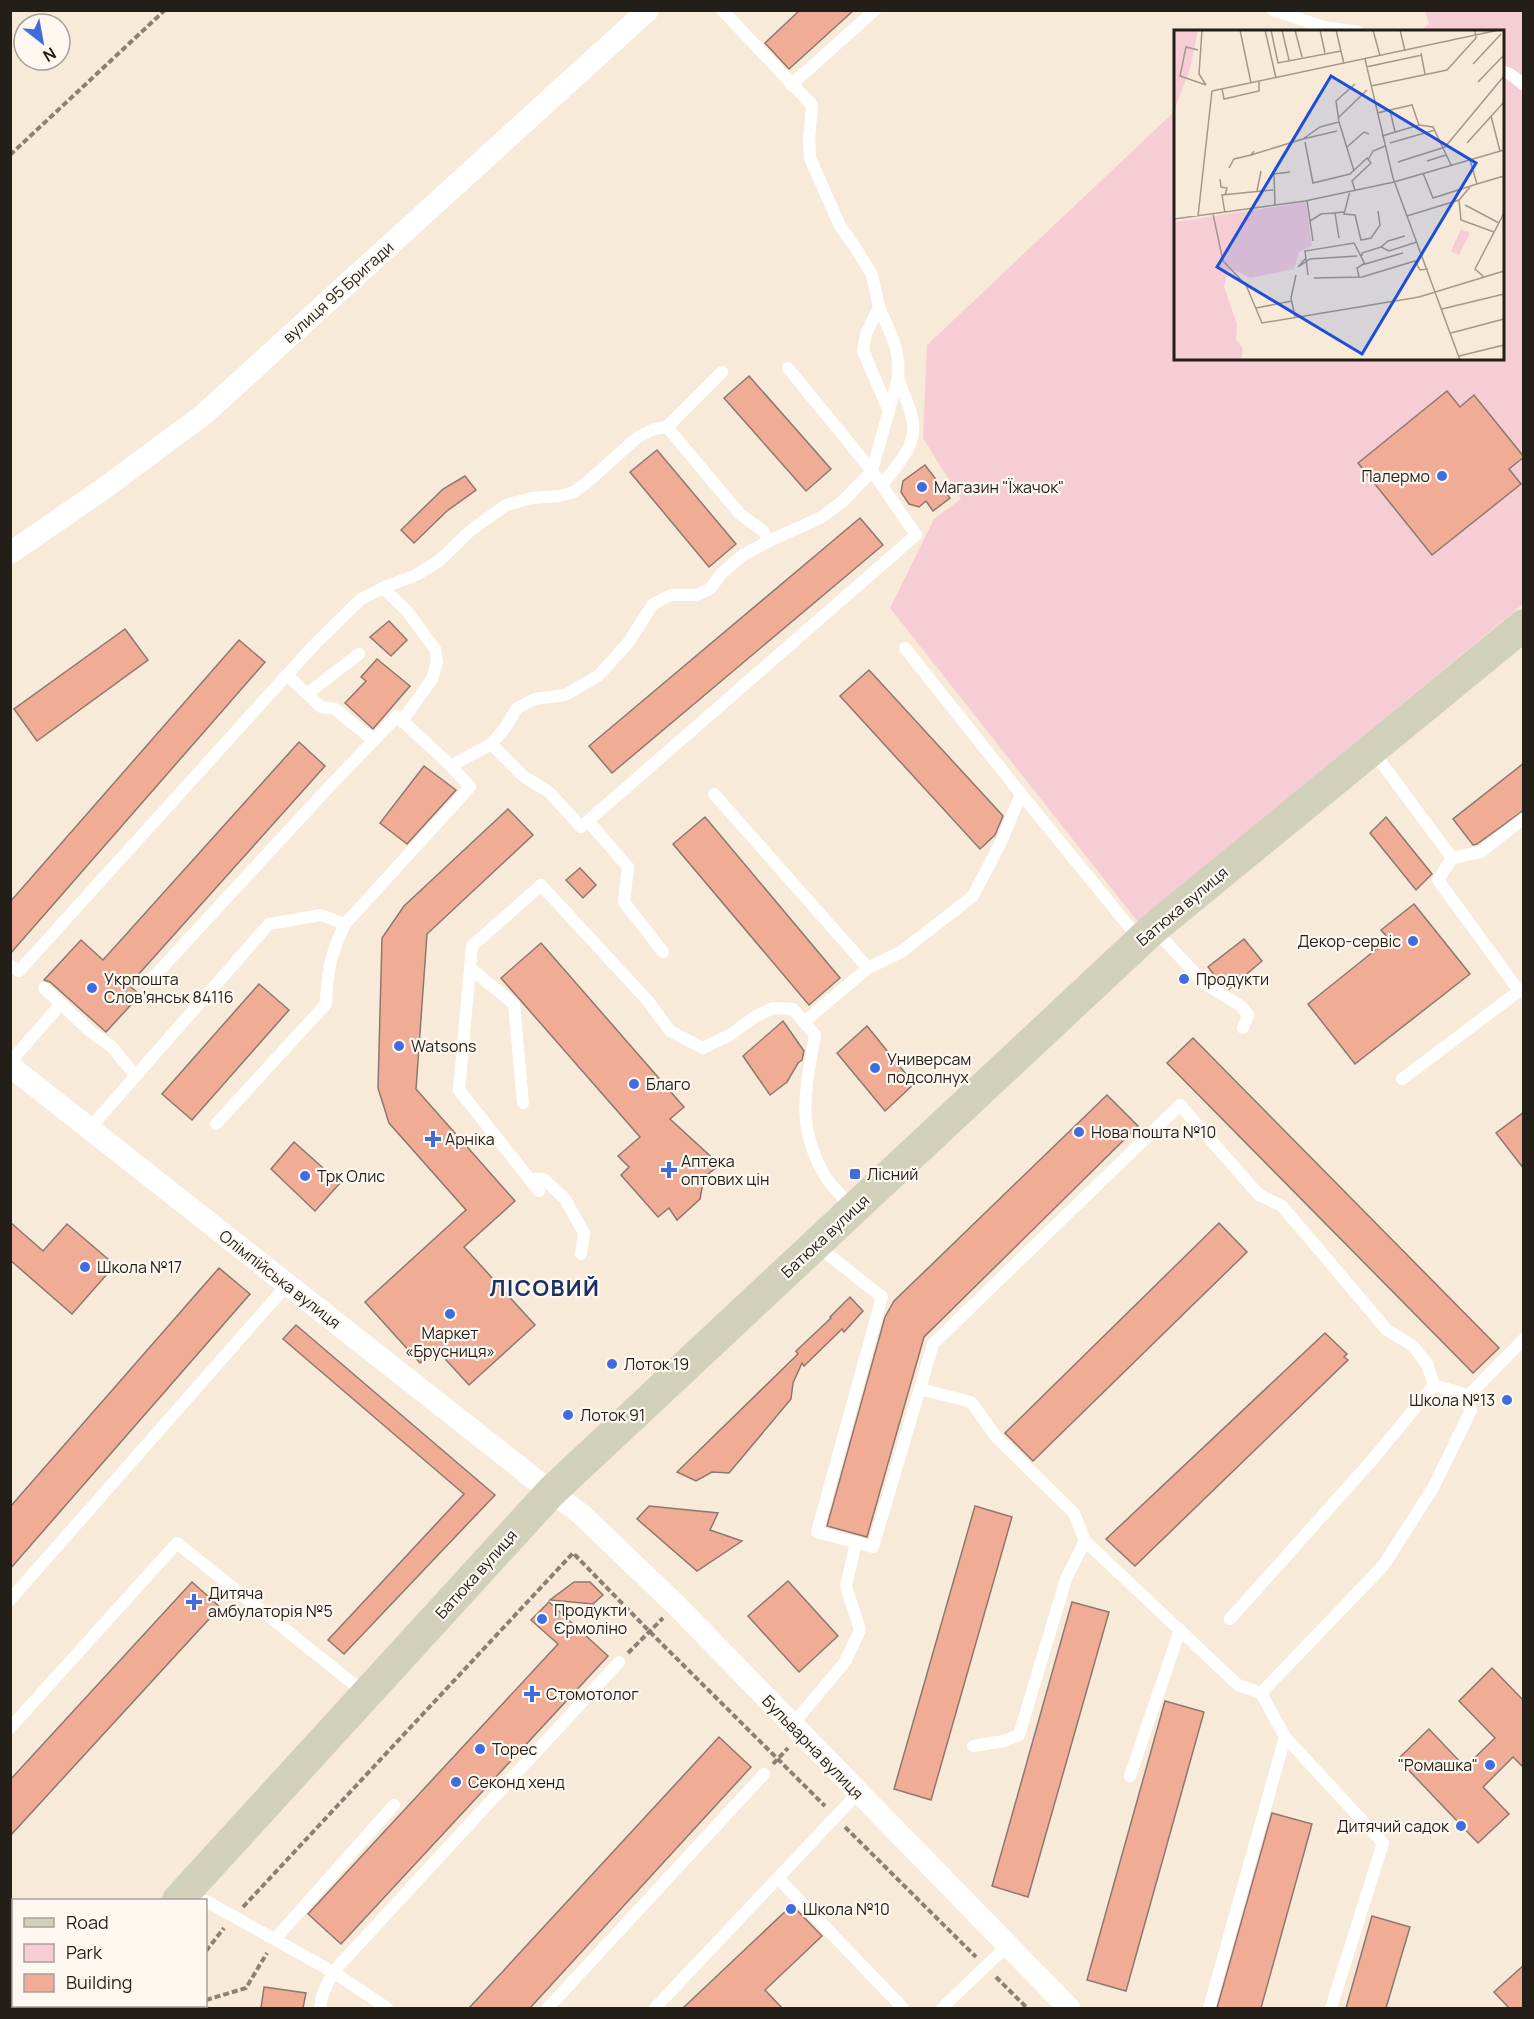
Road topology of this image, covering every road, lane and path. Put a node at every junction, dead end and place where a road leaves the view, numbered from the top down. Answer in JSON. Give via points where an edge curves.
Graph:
{"nodes":[{"id":1,"x":165,"y":10,"type":"edge"},
{"id":2,"x":648,"y":10,"type":"edge"},
{"id":3,"x":722,"y":10,"type":"edge"},
{"id":4,"x":875,"y":10,"type":"edge"},
{"id":5,"x":1273,"y":10,"type":"edge"},
{"id":6,"x":1345,"y":30,"type":"edge"},
{"id":7,"x":1504,"y":71,"type":"edge"},
{"id":8,"x":791,"y":85,"type":"junction"},
{"id":9,"x":1524,"y":85,"type":"edge"},
{"id":10,"x":10,"y":155,"type":"edge"},
{"id":11,"x":879,"y":307,"type":"junction"},
{"id":12,"x":788,"y":368,"type":"dead end"},
{"id":13,"x":722,"y":372,"type":"dead end"},
{"id":14,"x":898,"y":378,"type":"junction"},
{"id":15,"x":889,"y":411,"type":"junction"},
{"id":16,"x":667,"y":427,"type":"junction"},
{"id":17,"x":872,"y":471,"type":"junction"},
{"id":18,"x":882,"y":485,"type":"junction"},
{"id":19,"x":769,"y":541,"type":"junction"},
{"id":20,"x":10,"y":553,"type":"edge"},
{"id":21,"x":383,"y":588,"type":"junction"},
{"id":22,"x":1524,"y":626,"type":"edge"},
{"id":23,"x":905,"y":648,"type":"dead end"},
{"id":24,"x":359,"y":654,"type":"dead end"},
{"id":25,"x":287,"y":675,"type":"junction"},
{"id":26,"x":307,"y":694,"type":"junction"},
{"id":27,"x":402,"y":721,"type":"junction"},
{"id":28,"x":373,"y":740,"type":"junction"},
{"id":29,"x":491,"y":744,"type":"junction"},
{"id":30,"x":1371,"y":749,"type":"junction"},
{"id":31,"x":451,"y":766,"type":"junction"},
{"id":32,"x":714,"y":794,"type":"dead end"},
{"id":33,"x":1021,"y":794,"type":"junction"},
{"id":34,"x":1524,"y":818,"type":"edge"},
{"id":35,"x":588,"y":821,"type":"junction"},
{"id":36,"x":1452,"y":858,"type":"junction"},
{"id":37,"x":345,"y":924,"type":"junction"},
{"id":38,"x":1147,"y":934,"type":"junction"},
{"id":39,"x":663,"y":952,"type":"dead end"},
{"id":40,"x":10,"y":966,"type":"edge"},
{"id":41,"x":470,"y":968,"type":"junction"},
{"id":42,"x":868,"y":968,"type":"junction"},
{"id":43,"x":149,"y":982,"type":"dead end"},
{"id":44,"x":44,"y":988,"type":"dead end"},
{"id":45,"x":61,"y":1004,"type":"junction"},
{"id":46,"x":804,"y":1022,"type":"junction"},
{"id":47,"x":1243,"y":1028,"type":"dead end"},
{"id":48,"x":10,"y":1062,"type":"edge"},
{"id":49,"x":10,"y":1066,"type":"edge"},
{"id":50,"x":135,"y":1075,"type":"junction"},
{"id":51,"x":1402,"y":1079,"type":"dead end"},
{"id":52,"x":523,"y":1103,"type":"dead end"},
{"id":53,"x":216,"y":1124,"type":"dead end"},
{"id":54,"x":90,"y":1128,"type":"junction"},
{"id":55,"x":530,"y":1179,"type":"junction"},
{"id":56,"x":539,"y":1191,"type":"dead end"},
{"id":57,"x":853,"y":1209,"type":"junction"},
{"id":58,"x":815,"y":1244,"type":"junction"},
{"id":59,"x":581,"y":1254,"type":"dead end"},
{"id":60,"x":287,"y":1285,"type":"junction"},
{"id":61,"x":1524,"y":1339,"type":"edge"},
{"id":62,"x":1434,"y":1385,"type":"junction"},
{"id":63,"x":920,"y":1389,"type":"junction"},
{"id":64,"x":1465,"y":1399,"type":"junction"},
{"id":65,"x":550,"y":1492,"type":"junction"},
{"id":66,"x":1085,"y":1541,"type":"junction"},
{"id":67,"x":856,"y":1542,"type":"junction"},
{"id":68,"x":10,"y":1600,"type":"edge"},
{"id":69,"x":676,"y":1605,"type":"junction"},
{"id":70,"x":1230,"y":1619,"type":"dead end"},
{"id":71,"x":1180,"y":1630,"type":"junction"},
{"id":72,"x":650,"y":1632,"type":"junction"},
{"id":73,"x":620,"y":1662,"type":"joint"},
{"id":74,"x":1261,"y":1693,"type":"junction"},
{"id":75,"x":366,"y":1695,"type":"junction"},
{"id":76,"x":10,"y":1728,"type":"edge"},
{"id":77,"x":796,"y":1730,"type":"junction"},
{"id":78,"x":1285,"y":1737,"type":"junction"},
{"id":79,"x":974,"y":1746,"type":"dead end"},
{"id":80,"x":778,"y":1759,"type":"junction"},
{"id":81,"x":764,"y":1773,"type":"joint"},
{"id":82,"x":1130,"y":1776,"type":"dead end"},
{"id":83,"x":858,"y":1793,"type":"junction"},
{"id":84,"x":394,"y":1805,"type":"dead end"},
{"id":85,"x":836,"y":1817,"type":"junction"},
{"id":86,"x":778,"y":1878,"type":"junction"},
{"id":87,"x":194,"y":1898,"type":"edge"},
{"id":88,"x":207,"y":1904,"type":"edge"},
{"id":89,"x":234,"y":1916,"type":"junction"},
{"id":90,"x":275,"y":1939,"type":"junction"},
{"id":91,"x":1008,"y":1946,"type":"junction"},
{"id":92,"x":207,"y":1949,"type":"edge"},
{"id":93,"x":986,"y":1967,"type":"junction"},
{"id":94,"x":333,"y":1972,"type":"junction"},
{"id":95,"x":207,"y":2000,"type":"edge"},
{"id":96,"x":320,"y":2008,"type":"edge"},
{"id":97,"x":387,"y":2008,"type":"edge"},
{"id":98,"x":548,"y":2008,"type":"edge"},
{"id":99,"x":655,"y":2008,"type":"edge"},
{"id":100,"x":903,"y":2008,"type":"edge"},
{"id":101,"x":942,"y":2008,"type":"edge"},
{"id":102,"x":1027,"y":2008,"type":"edge"},
{"id":103,"x":1069,"y":2008,"type":"edge"},
{"id":104,"x":1209,"y":2008,"type":"edge"},
{"id":105,"x":1331,"y":2008,"type":"edge"}],
"edges":[{"from":1,"to":10,"type":"path"},
{"from":2,"to":20,"type":"street","name":"вулиця 95 Бригади","via":[[203,415]]},
{"from":3,"to":8,"type":"lane"},
{"from":4,"to":8,"type":"lane"},
{"from":5,"to":6,"type":"lane"},
{"from":7,"to":9,"type":"lane"},
{"from":8,"to":11,"type":"lane","via":[[812,105],[810,158],[840,226],[872,275]]},
{"from":11,"to":14,"type":"lane","via":[[900,362]]},
{"from":11,"to":15,"type":"lane","via":[[862,351]]},
{"from":12,"to":17,"type":"lane"},
{"from":13,"to":16,"type":"lane"},
{"from":14,"to":15,"type":"lane"},
{"from":14,"to":18,"type":"lane","via":[[913,433],[909,446]]},
{"from":15,"to":17,"type":"lane"},
{"from":16,"to":19,"type":"lane"},
{"from":16,"to":21,"type":"lane","via":[[638,437],[574,492],[506,505],[470,531],[439,561]]},
{"from":17,"to":18,"type":"lane"},
{"from":17,"to":19,"type":"lane","via":[[822,517]]},
{"from":18,"to":35,"type":"lane","via":[[916,535]]},
{"from":19,"to":29,"type":"lane","via":[[743,555],[710,589],[696,595],[671,595],[653,604],[628,643],[598,676],[565,695],[535,699],[517,708]]},
{"from":21,"to":25,"type":"lane","via":[[362,599]]},
{"from":21,"to":27,"type":"lane","via":[[406,610],[435,650],[432,679]]},
{"from":22,"to":30,"type":"street","name":"Батюка вулиця"},
{"from":23,"to":33,"type":"lane"},
{"from":24,"to":26,"type":"lane"},
{"from":25,"to":26,"type":"lane"},
{"from":25,"to":40,"type":"lane","via":[[19,971]]},
{"from":26,"to":28,"type":"lane","via":[[321,707],[335,709]]},
{"from":27,"to":28,"type":"lane","via":[[397,716]]},
{"from":27,"to":31,"type":"lane"},
{"from":28,"to":43,"type":"lane"},
{"from":29,"to":31,"type":"lane"},
{"from":29,"to":35,"type":"lane","via":[[523,776],[549,792],[581,827]]},
{"from":30,"to":36,"type":"lane"},
{"from":30,"to":38,"type":"street","name":"Батюка вулиця"},
{"from":31,"to":37,"type":"lane","via":[[470,787]]},
{"from":32,"to":42,"type":"lane"},
{"from":33,"to":38,"type":"lane"},
{"from":33,"to":42,"type":"lane","via":[[973,896],[901,952]]},
{"from":34,"to":36,"type":"lane","via":[[1481,852]]},
{"from":35,"to":39,"type":"lane","via":[[628,867],[624,902]]},
{"from":36,"to":51,"type":"lane","via":[[1438,880],[1519,991]]},
{"from":37,"to":50,"type":"lane","via":[[321,915],[269,924]]},
{"from":37,"to":53,"type":"lane","via":[[331,955],[326,1004]]},
{"from":38,"to":47,"type":"lane","via":[[1205,984],[1241,1006],[1248,1016]]},
{"from":38,"to":57,"type":"street","name":"Батюка вулиця"},
{"from":41,"to":46,"type":"lane","via":[[472,946],[541,885],[648,1001],[670,1031],[703,1048],[773,1008],[793,1009]]},
{"from":41,"to":52,"type":"lane","via":[[514,1004]]},
{"from":41,"to":55,"type":"lane","via":[[459,1090]]},
{"from":42,"to":46,"type":"lane"},
{"from":44,"to":45,"type":"lane"},
{"from":45,"to":48,"type":"lane"},
{"from":45,"to":50,"type":"lane","via":[[111,1046]]},
{"from":46,"to":57,"type":"lane","via":[[815,1035],[804,1100],[807,1137],[825,1177]]},
{"from":49,"to":54,"type":"street","name":"Олімпійська вулиця"},
{"from":50,"to":54,"type":"lane"},
{"from":54,"to":60,"type":"street","name":"Олімпійська вулиця"},
{"from":55,"to":56,"type":"lane"},
{"from":55,"to":59,"type":"lane","via":[[544,1179],[565,1199],[584,1233]]},
{"from":57,"to":58,"type":"street","name":"Батюка вулиця"},
{"from":58,"to":65,"type":"street","name":"Батюка вулиця"},
{"from":58,"to":67,"type":"lane","via":[[882,1297],[817,1532]]},
{"from":60,"to":65,"type":"street","name":"Олімпійська вулиця"},
{"from":60,"to":68,"type":"lane"},
{"from":61,"to":64,"type":"lane"},
{"from":62,"to":63,"type":"lane","via":[[1427,1364],[1413,1346],[1387,1330],[1282,1206],[1259,1195],[1180,1105],[933,1344]]},
{"from":62,"to":64,"type":"lane","via":[[1461,1393]]},
{"from":62,"to":70,"type":"lane"},
{"from":63,"to":66,"type":"lane","via":[[971,1402],[997,1438],[1074,1513]]},
{"from":63,"to":67,"type":"lane","via":[[873,1547]]},
{"from":64,"to":74,"type":"lane","via":[[1471,1410],[1438,1478],[1383,1566]]},
{"from":65,"to":69,"type":"street","name":"Бульварна вулиця","via":[[581,1514]]},
{"from":65,"to":75,"type":"street","name":"Батюка вулиця"},
{"from":66,"to":71,"type":"lane"},
{"from":66,"to":79,"type":"lane","via":[[1066,1579],[1019,1734]]},
{"from":67,"to":77,"type":"lane","via":[[846,1586],[860,1630],[845,1662]]},
{"from":69,"to":72,"type":"path"},
{"from":69,"to":77,"type":"street","name":"Бульварна вулиця"},
{"from":71,"to":74,"type":"lane","via":[[1238,1685]]},
{"from":71,"to":82,"type":"lane"},
{"from":72,"to":73,"type":"path"},
{"from":72,"to":80,"type":"path"},
{"from":72,"to":89,"type":"path","via":[[573,1553]]},
{"from":73,"to":94,"type":"lane"},
{"from":74,"to":78,"type":"lane"},
{"from":75,"to":76,"type":"lane","via":[[177,1543]]},
{"from":75,"to":87,"type":"street","name":"Батюка вулиця"},
{"from":77,"to":80,"type":"path"},
{"from":77,"to":83,"type":"street","name":"Бульварна вулиця"},
{"from":78,"to":104,"type":"lane"},
{"from":78,"to":105,"type":"lane","via":[[1383,1843]]},
{"from":80,"to":81,"type":"path"},
{"from":80,"to":85,"type":"path"},
{"from":81,"to":98,"type":"lane"},
{"from":83,"to":85,"type":"lane"},
{"from":83,"to":91,"type":"street","name":"Бульварна вулиця"},
{"from":84,"to":90,"type":"lane"},
{"from":85,"to":86,"type":"lane"},
{"from":85,"to":93,"type":"path"},
{"from":86,"to":99,"type":"lane"},
{"from":86,"to":100,"type":"lane"},
{"from":88,"to":89,"type":"lane"},
{"from":89,"to":90,"type":"lane"},
{"from":89,"to":92,"type":"path"},
{"from":90,"to":94,"type":"lane"},
{"from":90,"to":95,"type":"path","via":[[246,1988]]},
{"from":91,"to":93,"type":"lane"},
{"from":91,"to":103,"type":"street","name":"Бульварна вулиця"},
{"from":93,"to":101,"type":"lane"},
{"from":93,"to":102,"type":"path"},
{"from":94,"to":96,"type":"lane"},
{"from":94,"to":97,"type":"lane"}]}
